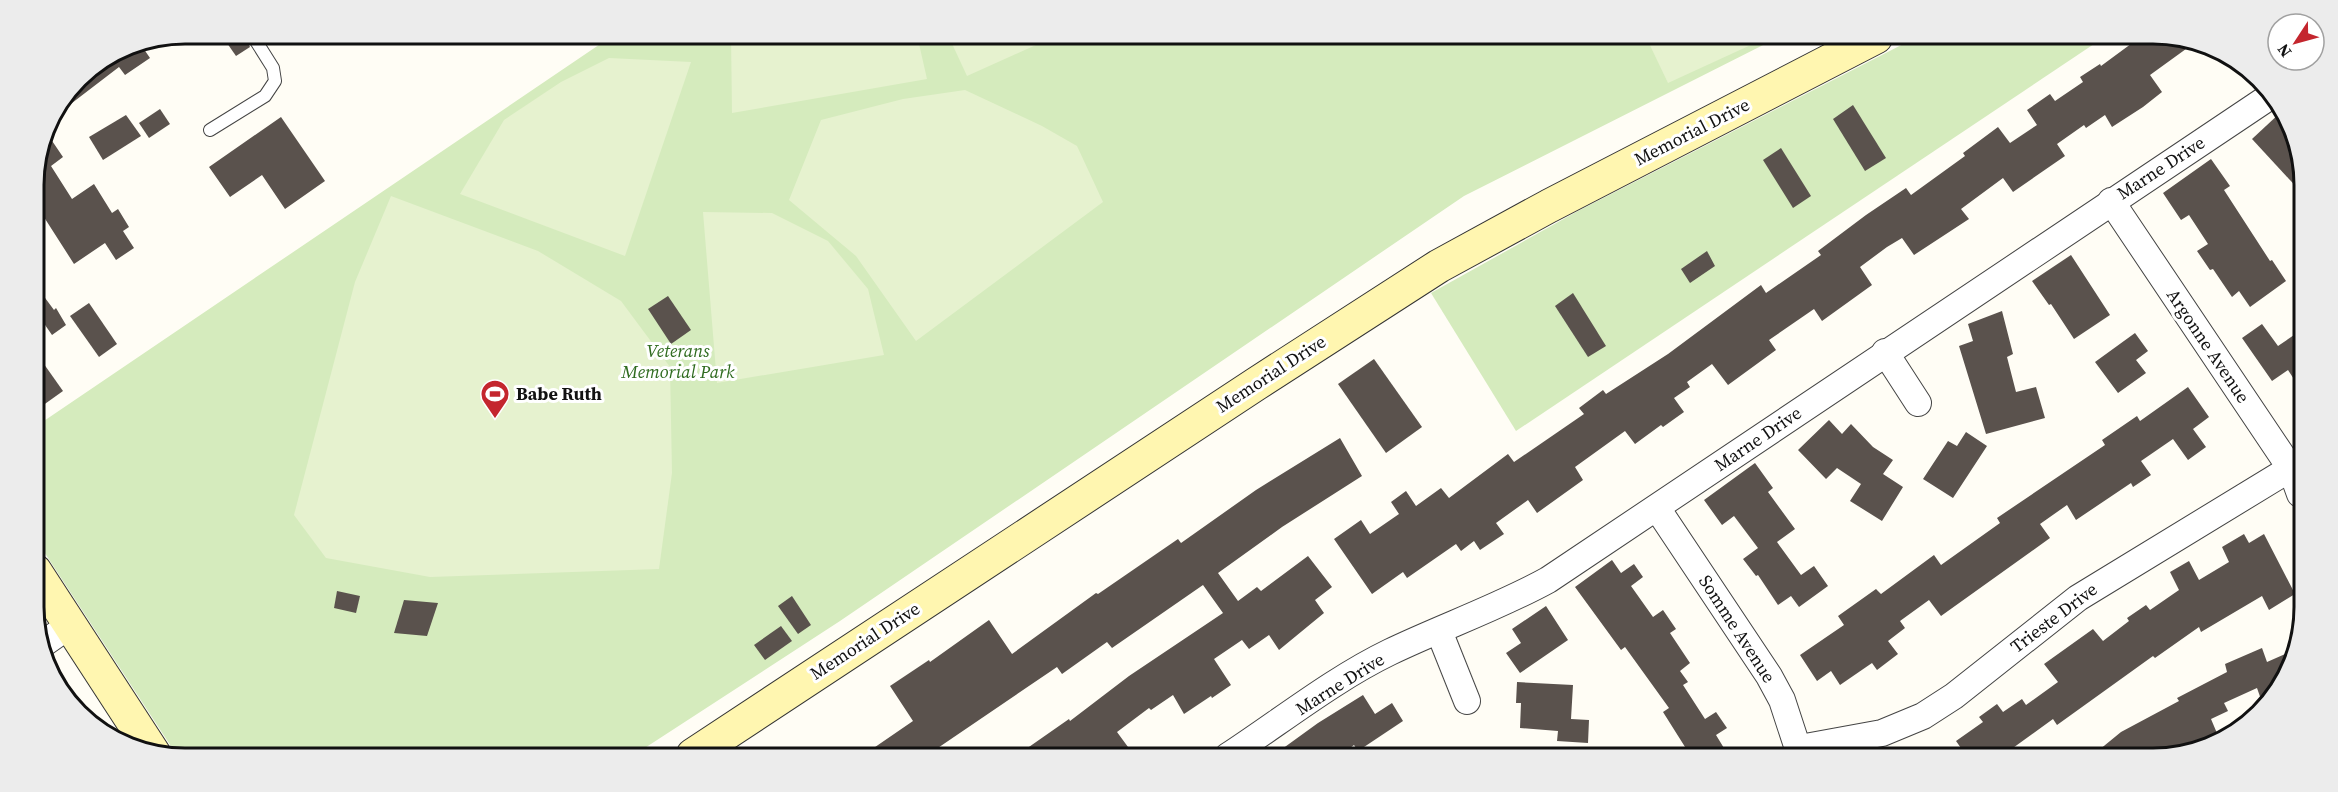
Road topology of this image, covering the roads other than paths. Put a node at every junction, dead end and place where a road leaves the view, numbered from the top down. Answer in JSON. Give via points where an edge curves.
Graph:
{"nodes":[{"id":1,"x":258,"y":44,"type":"edge"},
{"id":2,"x":1864,"y":44,"type":"edge"},
{"id":3,"x":2265,"y":99,"type":"edge"},
{"id":4,"x":210,"y":130,"type":"dead end"},
{"id":5,"x":2111,"y":201,"type":"junction"},
{"id":6,"x":1885,"y":352,"type":"junction"},
{"id":7,"x":1918,"y":403,"type":"dead end"},
{"id":8,"x":2294,"y":463,"type":"edge"},
{"id":9,"x":2294,"y":467,"type":"edge"},
{"id":10,"x":1657,"y":508,"type":"junction"},
{"id":11,"x":44,"y":584,"type":"edge"},
{"id":12,"x":70,"y":625,"type":"junction"},
{"id":13,"x":1439,"y":631,"type":"junction"},
{"id":14,"x":47,"y":641,"type":"edge"},
{"id":15,"x":1467,"y":701,"type":"dead end"},
{"id":16,"x":147,"y":744,"type":"edge"},
{"id":17,"x":704,"y":748,"type":"edge"},
{"id":18,"x":1240,"y":748,"type":"edge"},
{"id":19,"x":1799,"y":748,"type":"edge"},
{"id":20,"x":1821,"y":748,"type":"edge"}],
"edges":[{"from":1,"to":4,"type":"lane","via":[[273,68],[275,81],[266,96]]},
{"from":2,"to":17,"type":"street","name":"Memorial Drive","via":[[1439,266]]},
{"from":3,"to":5,"type":"street","name":"Marne Drive"},
{"from":5,"to":6,"type":"street","name":"Marne Drive"},
{"from":5,"to":8,"type":"street","name":"Argonne Avenue"},
{"from":6,"to":7,"type":"street"},
{"from":6,"to":10,"type":"street","name":"Marne Drive"},
{"from":9,"to":20,"type":"street","name":"Trieste Drive","via":[[2079,598],[1923,716],[1882,733]]},
{"from":10,"to":13,"type":"street","name":"Marne Drive","via":[[1548,580]]},
{"from":10,"to":19,"type":"street","name":"Somme Avenue","via":[[1769,676]]},
{"from":11,"to":12,"type":"street"},
{"from":12,"to":14,"type":"street"},
{"from":12,"to":16,"type":"street"},
{"from":13,"to":15,"type":"street"},
{"from":13,"to":18,"type":"street","name":"Marne Drive","via":[[1352,673]]}]}
